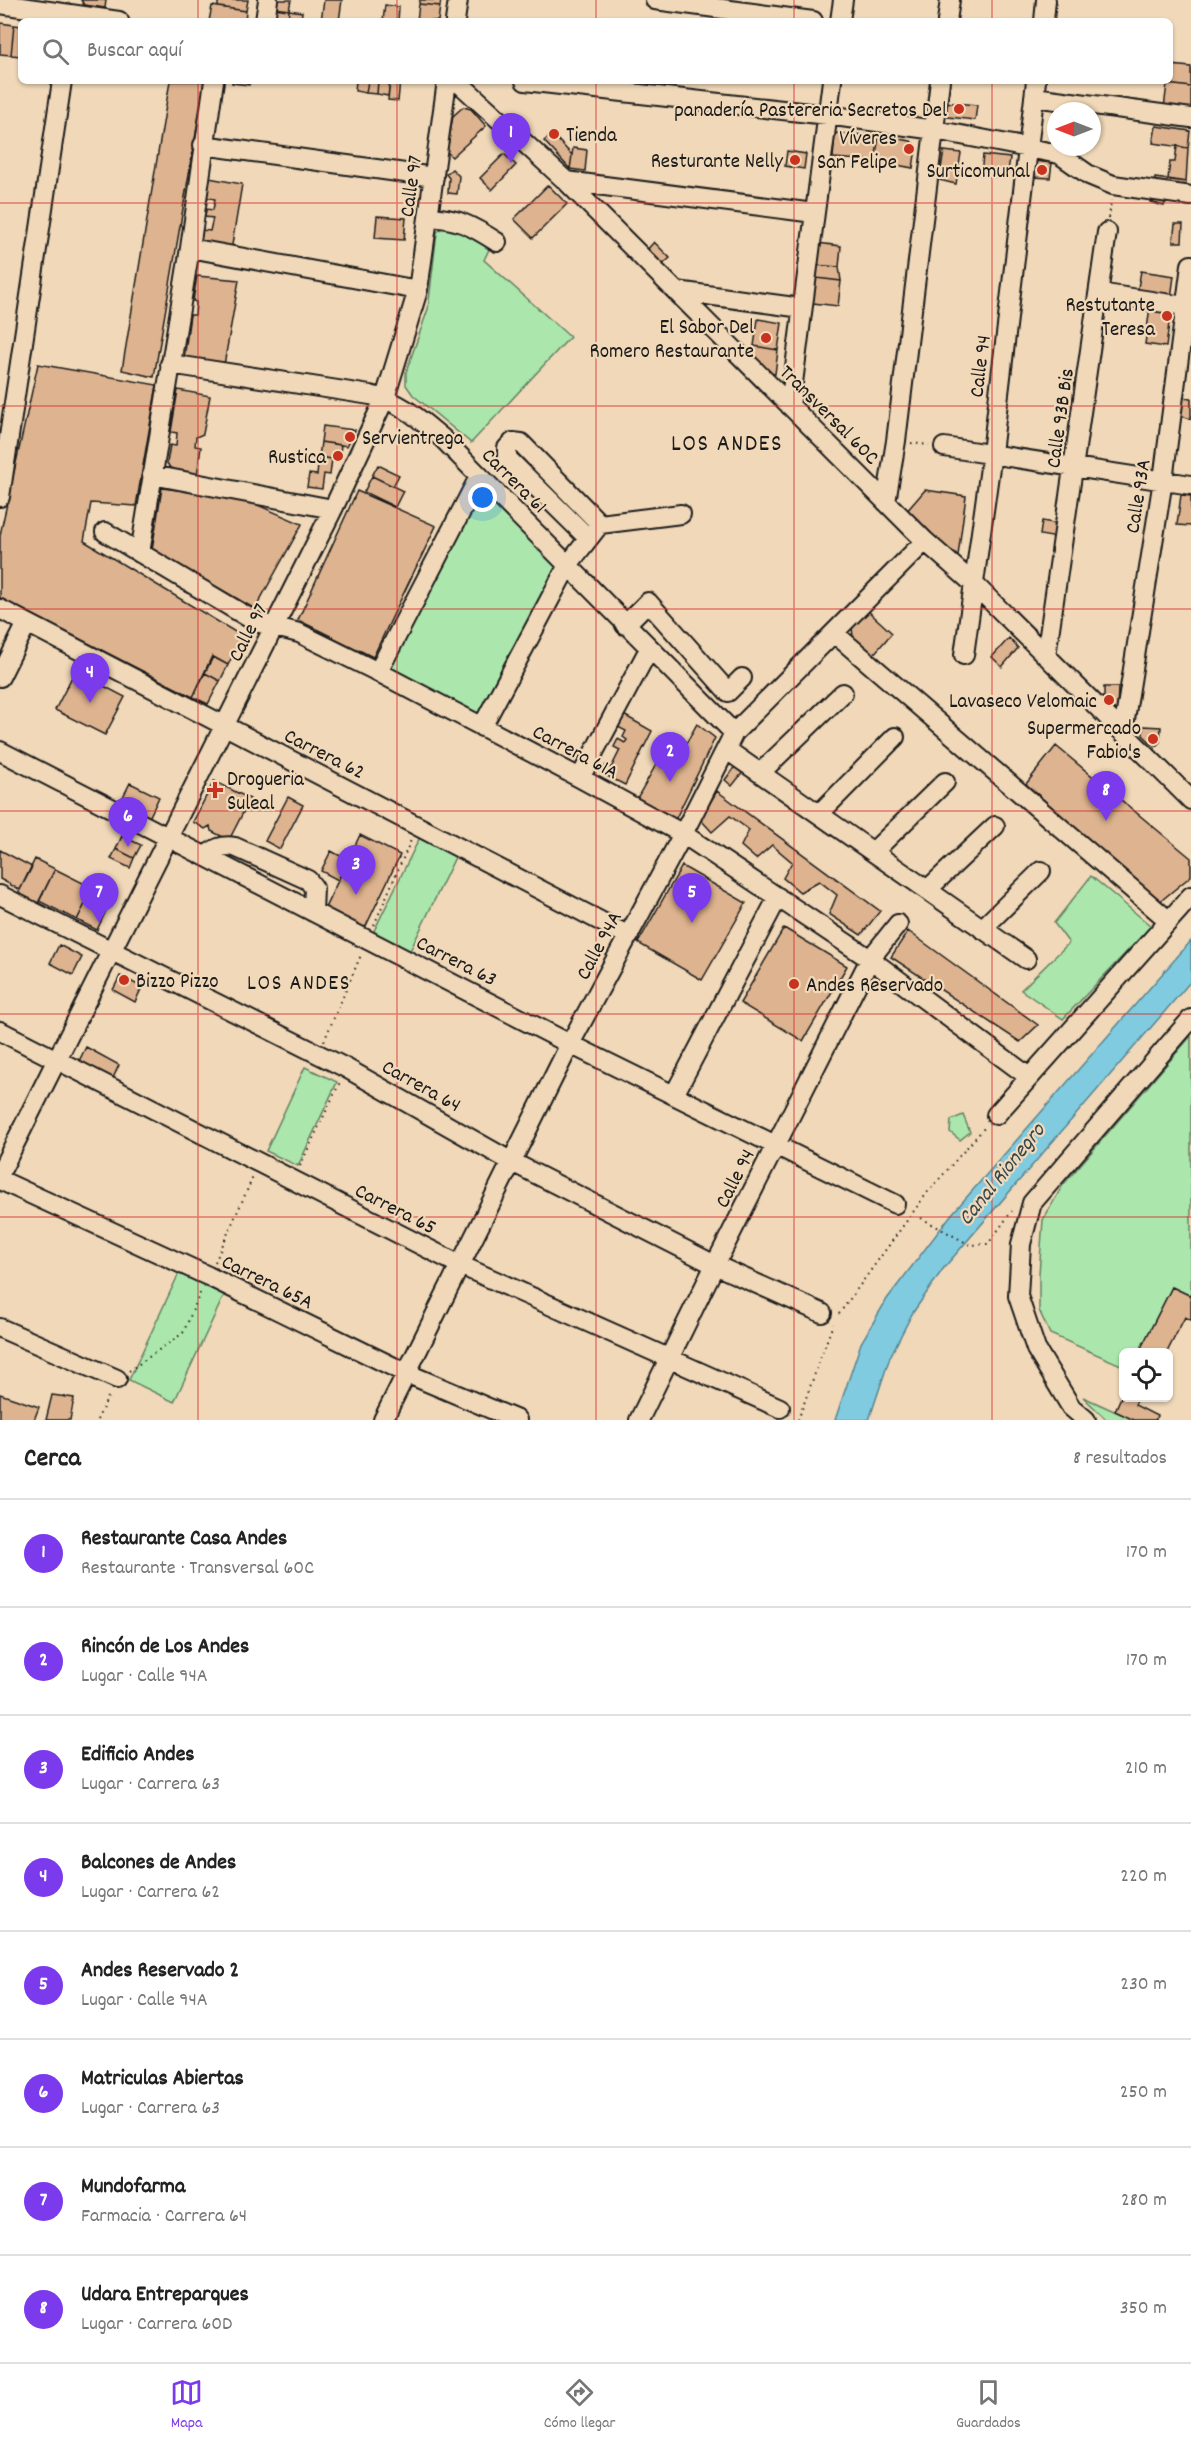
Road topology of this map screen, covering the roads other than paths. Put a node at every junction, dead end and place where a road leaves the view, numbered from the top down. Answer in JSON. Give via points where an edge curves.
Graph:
{"nodes":[{"id":1,"x":268,"y":0,"type":"edge"},
{"id":2,"x":458,"y":0,"type":"edge"},
{"id":3,"x":655,"y":0,"type":"edge"},
{"id":4,"x":843,"y":0,"type":"edge"},
{"id":5,"x":950,"y":0,"type":"edge"},
{"id":6,"x":1046,"y":0,"type":"edge"},
{"id":7,"x":0,"y":4,"type":"edge"},
{"id":8,"x":72,"y":12,"type":"edge"},
{"id":9,"x":103,"y":18,"type":"edge"},
{"id":10,"x":265,"y":18,"type":"edge"},
{"id":11,"x":455,"y":18,"type":"edge"},
{"id":12,"x":790,"y":18,"type":"edge"},
{"id":13,"x":840,"y":18,"type":"edge"},
{"id":14,"x":947,"y":18,"type":"edge"},
{"id":15,"x":1044,"y":18,"type":"edge"},
{"id":16,"x":62,"y":84,"type":"edge"},
{"id":17,"x":213,"y":84,"type":"edge"},
{"id":18,"x":447,"y":84,"type":"edge"},
{"id":19,"x":460,"y":84,"type":"edge"},
{"id":20,"x":552,"y":84,"type":"edge"},
{"id":21,"x":832,"y":84,"type":"edge"},
{"id":22,"x":940,"y":84,"type":"edge"},
{"id":23,"x":1035,"y":89,"type":"edge"},
{"id":24,"x":827,"y":115,"type":"junction"},
{"id":25,"x":1191,"y":118,"type":"edge"},
{"id":26,"x":934,"y":130,"type":"junction"},
{"id":27,"x":203,"y":145,"type":"junction"},
{"id":28,"x":1027,"y":146,"type":"junction"},
{"id":29,"x":434,"y":177,"type":"junction"},
{"id":30,"x":566,"y":181,"type":"junction"},
{"id":31,"x":1191,"y":196,"type":"edge"},
{"id":32,"x":814,"y":213,"type":"junction"},
{"id":33,"x":428,"y":217,"type":"junction"},
{"id":34,"x":1107,"y":232,"type":"road end"},
{"id":35,"x":497,"y":242,"type":"dead end"},
{"id":36,"x":190,"y":248,"type":"junction"},
{"id":37,"x":1191,"y":265,"type":"edge"},
{"id":38,"x":418,"y":290,"type":"junction"},
{"id":39,"x":677,"y":291,"type":"junction"},
{"id":40,"x":1100,"y":293,"type":"junction"},
{"id":41,"x":1188,"y":306,"type":"edge"},
{"id":42,"x":802,"y":308,"type":"junction"},
{"id":43,"x":170,"y":364,"type":"junction"},
{"id":44,"x":385,"y":398,"type":"junction"},
{"id":45,"x":789,"y":406,"type":"junction"},
{"id":46,"x":944,"y":447,"type":"road end"},
{"id":47,"x":992,"y":453,"type":"junction"},
{"id":48,"x":1075,"y":466,"type":"junction"},
{"id":49,"x":152,"y":475,"type":"junction"},
{"id":50,"x":479,"y":477,"type":"junction"},
{"id":51,"x":1163,"y":480,"type":"junction"},
{"id":52,"x":1191,"y":485,"type":"edge"},
{"id":53,"x":0,"y":497,"type":"edge"},
{"id":54,"x":886,"y":502,"type":"junction"},
{"id":55,"x":333,"y":509,"type":"junction"},
{"id":56,"x":681,"y":514,"type":"dead end"},
{"id":57,"x":600,"y":524,"type":"junction"},
{"id":58,"x":105,"y":532,"type":"dead end"},
{"id":59,"x":588,"y":538,"type":"junction"},
{"id":60,"x":925,"y":541,"type":"junction"},
{"id":61,"x":140,"y":553,"type":"junction"},
{"id":62,"x":568,"y":565,"type":"junction"},
{"id":63,"x":975,"y":585,"type":"junction"},
{"id":64,"x":0,"y":609,"type":"edge"},
{"id":65,"x":27,"y":623,"type":"junction"},
{"id":66,"x":625,"y":625,"type":"junction"},
{"id":67,"x":274,"y":628,"type":"junction"},
{"id":68,"x":834,"y":633,"type":"junction"},
{"id":69,"x":649,"y":649,"type":"junction"},
{"id":70,"x":964,"y":655,"type":"dead end"},
{"id":71,"x":1046,"y":656,"type":"junction"},
{"id":72,"x":378,"y":672,"type":"junction"},
{"id":73,"x":0,"y":677,"type":"edge"},
{"id":74,"x":742,"y":678,"type":"dead end"},
{"id":75,"x":843,"y":693,"type":"dead end"},
{"id":76,"x":225,"y":726,"type":"junction"},
{"id":77,"x":482,"y":727,"type":"junction"},
{"id":78,"x":1123,"y":732,"type":"junction"},
{"id":79,"x":895,"y":737,"type":"dead end"},
{"id":80,"x":730,"y":742,"type":"junction"},
{"id":81,"x":0,"y":751,"type":"edge"},
{"id":82,"x":760,"y":773,"type":"junction"},
{"id":83,"x":580,"y":778,"type":"junction"},
{"id":84,"x":1170,"y":780,"type":"junction"},
{"id":85,"x":945,"y":782,"type":"dead end"},
{"id":86,"x":1191,"y":783,"type":"edge"},
{"id":87,"x":1191,"y":800,"type":"edge"},
{"id":88,"x":819,"y":814,"type":"junction"},
{"id":89,"x":995,"y":826,"type":"dead end"},
{"id":90,"x":683,"y":834,"type":"junction"},
{"id":91,"x":169,"y":837,"type":"junction"},
{"id":92,"x":873,"y":852,"type":"junction"},
{"id":93,"x":205,"y":856,"type":"junction"},
{"id":94,"x":1041,"y":871,"type":"dead end"},
{"id":95,"x":927,"y":890,"type":"junction"},
{"id":96,"x":0,"y":895,"type":"edge"},
{"id":97,"x":1191,"y":896,"type":"edge"},
{"id":98,"x":778,"y":897,"type":"junction"},
{"id":99,"x":314,"y":912,"type":"junction"},
{"id":100,"x":1168,"y":920,"type":"junction"},
{"id":101,"x":897,"y":924,"type":"dead end"},
{"id":102,"x":982,"y":928,"type":"junction"},
{"id":103,"x":629,"y":936,"type":"junction"},
{"id":104,"x":111,"y":952,"type":"junction"},
{"id":105,"x":870,"y":958,"type":"junction"},
{"id":106,"x":1026,"y":959,"type":"dead end"},
{"id":107,"x":1191,"y":1019,"type":"edge"},
{"id":108,"x":0,"y":1031,"type":"edge"},
{"id":109,"x":570,"y":1044,"type":"junction"},
{"id":110,"x":57,"y":1060,"type":"junction"},
{"id":111,"x":1029,"y":1077,"type":"junction"},
{"id":112,"x":674,"y":1095,"type":"junction"},
{"id":113,"x":996,"y":1116,"type":"road end"},
{"id":114,"x":776,"y":1145,"type":"junction"},
{"id":115,"x":512,"y":1162,"type":"junction"},
{"id":116,"x":0,"y":1173,"type":"edge"},
{"id":117,"x":0,"y":1180,"type":"edge"},
{"id":118,"x":895,"y":1204,"type":"dead end"},
{"id":119,"x":460,"y":1265,"type":"junction"},
{"id":120,"x":715,"y":1265,"type":"junction"},
{"id":121,"x":822,"y":1313,"type":"dead end"},
{"id":122,"x":0,"y":1328,"type":"edge"},
{"id":123,"x":670,"y":1360,"type":"junction"},
{"id":124,"x":406,"y":1373,"type":"junction"},
{"id":125,"x":117,"y":1380,"type":"road end"},
{"id":126,"x":780,"y":1408,"type":"dead end"},
{"id":127,"x":383,"y":1420,"type":"edge"},
{"id":128,"x":517,"y":1420,"type":"edge"},
{"id":129,"x":639,"y":1420,"type":"edge"},
{"id":130,"x":1086,"y":1420,"type":"edge"}],
"edges":[{"from":1,"to":10,"type":"street"},
{"from":2,"to":11,"type":"street"},
{"from":3,"to":12,"type":"street"},
{"from":4,"to":13,"type":"street"},
{"from":5,"to":14,"type":"street"},
{"from":6,"to":15,"type":"street"},
{"from":7,"to":8,"type":"street"},
{"from":8,"to":9,"type":"street"},
{"from":16,"to":53,"type":"street"},
{"from":17,"to":27,"type":"street"},
{"from":18,"to":29,"type":"street","name":"Calle 97"},
{"from":19,"to":30,"type":"street","name":"Transversal 60C"},
{"from":20,"to":24,"type":"street"},
{"from":21,"to":24,"type":"street"},
{"from":22,"to":26,"type":"street"},
{"from":23,"to":25,"type":"street"},
{"from":23,"to":28,"type":"street","name":"Calle 94"},
{"from":24,"to":26,"type":"street"},
{"from":24,"to":32,"type":"street"},
{"from":26,"to":28,"type":"street"},
{"from":26,"to":54,"type":"street"},
{"from":27,"to":29,"type":"street"},
{"from":27,"to":36,"type":"street"},
{"from":28,"to":31,"type":"street","via":[[1059,154],[1089,175],[1113,185]]},
{"from":28,"to":47,"type":"street","name":"Calle 94"},
{"from":29,"to":33,"type":"street","name":"Calle 97"},
{"from":30,"to":32,"type":"street"},
{"from":30,"to":39,"type":"street","name":"Transversal 60C"},
{"from":32,"to":42,"type":"street"},
{"from":33,"to":35,"type":"street","via":[[470,225]]},
{"from":33,"to":38,"type":"street","name":"Calle 97"},
{"from":34,"to":40,"type":"street","name":"Calle 93B Bis"},
{"from":36,"to":38,"type":"street"},
{"from":36,"to":43,"type":"street"},
{"from":37,"to":41,"type":"street","name":"Calle 93A"},
{"from":38,"to":44,"type":"street","name":"Calle 97"},
{"from":39,"to":42,"type":"street"},
{"from":39,"to":45,"type":"street","name":"Transversal 60C"},
{"from":40,"to":41,"type":"street"},
{"from":40,"to":48,"type":"street","name":"Calle 93B Bis"},
{"from":41,"to":51,"type":"street","name":"Calle 93A"},
{"from":42,"to":45,"type":"street"},
{"from":43,"to":44,"type":"street","name":"Carrera 61"},
{"from":43,"to":49,"type":"street"},
{"from":44,"to":50,"type":"street","name":"Carrera 61","via":[[406,407]]},
{"from":44,"to":55,"type":"street","name":"Calle 97"},
{"from":45,"to":54,"type":"street","name":"Transversal 60C"},
{"from":46,"to":47,"type":"street"},
{"from":47,"to":48,"type":"street"},
{"from":47,"to":63,"type":"street","name":"Calle 94"},
{"from":48,"to":51,"type":"street"},
{"from":48,"to":71,"type":"street","name":"Calle 93B Bis"},
{"from":49,"to":55,"type":"street"},
{"from":49,"to":61,"type":"street"},
{"from":50,"to":62,"type":"street","name":"Carrera 61"},
{"from":50,"to":72,"type":"street"},
{"from":51,"to":52,"type":"street"},
{"from":51,"to":78,"type":"street","name":"Calle 93A"},
{"from":54,"to":60,"type":"street","name":"Transversal 60C"},
{"from":55,"to":67,"type":"street","name":"Calle 97"},
{"from":56,"to":57,"type":"street"},
{"from":57,"to":59,"type":"street"},
{"from":57,"to":59,"type":"street","via":[[521,443],[513,442],[507,448],[507,458]]},
{"from":58,"to":61,"type":"street","name":"Carrera 61A"},
{"from":59,"to":62,"type":"street"},
{"from":60,"to":63,"type":"street","name":"Transversal 60C"},
{"from":60,"to":68,"type":"street","name":"Calle 94A"},
{"from":61,"to":67,"type":"street","name":"Carrera 61A"},
{"from":62,"to":66,"type":"street","name":"Carrera 61"},
{"from":62,"to":77,"type":"street"},
{"from":63,"to":70,"type":"street","name":"Calle 94"},
{"from":63,"to":71,"type":"street","name":"Transversal 60C"},
{"from":64,"to":65,"type":"street","name":"Carrera 62"},
{"from":65,"to":73,"type":"street"},
{"from":65,"to":76,"type":"street","name":"Carrera 62"},
{"from":66,"to":69,"type":"street","name":"Carrera 61"},
{"from":66,"to":74,"type":"street","via":[[648,602],[728,692]]},
{"from":67,"to":72,"type":"street","name":"Carrera 61A","via":[[299,633]]},
{"from":67,"to":76,"type":"street","name":"Calle 97"},
{"from":68,"to":80,"type":"street","name":"Calle 94A"},
{"from":68,"to":100,"type":"street"},
{"from":69,"to":80,"type":"street","name":"Carrera 61"},
{"from":69,"to":83,"type":"street"},
{"from":71,"to":78,"type":"street","name":"Transversal 60C"},
{"from":72,"to":77,"type":"street","name":"Carrera 61A"},
{"from":75,"to":82,"type":"street"},
{"from":76,"to":91,"type":"street","name":"Calle 97"},
{"from":76,"to":103,"type":"street","name":"Carrera 62"},
{"from":77,"to":83,"type":"street","name":"Carrera 61A"},
{"from":78,"to":84,"type":"street","name":"Transversal 60C"},
{"from":79,"to":88,"type":"street"},
{"from":80,"to":82,"type":"street","name":"Carrera 61"},
{"from":80,"to":90,"type":"street","name":"Calle 94A"},
{"from":81,"to":91,"type":"street","name":"Carrera 63"},
{"from":82,"to":88,"type":"street","name":"Carrera 61"},
{"from":83,"to":90,"type":"street","name":"Carrera 61A"},
{"from":84,"to":86,"type":"street"},
{"from":84,"to":87,"type":"street","name":"Transversal 60C"},
{"from":85,"to":92,"type":"street"},
{"from":88,"to":92,"type":"street","name":"Carrera 61"},
{"from":89,"to":95,"type":"street"},
{"from":90,"to":98,"type":"street","name":"Carrera 61A"},
{"from":90,"to":103,"type":"street","name":"Calle 94A"},
{"from":91,"to":93,"type":"street","name":"Carrera 63"},
{"from":91,"to":104,"type":"street","name":"Calle 97"},
{"from":92,"to":95,"type":"street","name":"Carrera 61"},
{"from":93,"to":99,"type":"street","name":"Carrera 63"},
{"from":93,"to":99,"type":"street","via":[[227,845],[308,880],[314,888]]},
{"from":94,"to":102,"type":"street"},
{"from":95,"to":102,"type":"street","name":"Carrera 61"},
{"from":96,"to":104,"type":"street","name":"Carrera 64"},
{"from":97,"to":100,"type":"street"},
{"from":98,"to":105,"type":"street","name":"Carrera 61A"},
{"from":98,"to":112,"type":"street"},
{"from":99,"to":109,"type":"street","name":"Carrera 63"},
{"from":100,"to":111,"type":"street"},
{"from":101,"to":105,"type":"street","name":"Calle 94"},
{"from":102,"to":106,"type":"street","name":"Carrera 61"},
{"from":103,"to":109,"type":"street","name":"Calle 94A"},
{"from":104,"to":110,"type":"street","name":"Calle 97"},
{"from":104,"to":115,"type":"street","name":"Carrera 64","via":[[346,1068]]},
{"from":105,"to":111,"type":"street","name":"Carrera 61A"},
{"from":105,"to":114,"type":"street","name":"Calle 94"},
{"from":107,"to":130,"type":"street","via":[[1032,1203],[1021,1244],[1018,1296],[1036,1350],[1071,1407]]},
{"from":108,"to":110,"type":"street","name":"Carrera 65"},
{"from":109,"to":112,"type":"street","name":"Carrera 63"},
{"from":109,"to":115,"type":"street","name":"Calle 94A"},
{"from":110,"to":116,"type":"street","name":"Calle 97"},
{"from":110,"to":119,"type":"street","name":"Carrera 65"},
{"from":111,"to":113,"type":"street"},
{"from":112,"to":114,"type":"street","name":"Carrera 63"},
{"from":114,"to":118,"type":"street","name":"Carrera 63"},
{"from":114,"to":120,"type":"street","name":"Calle 94"},
{"from":115,"to":119,"type":"street","name":"Calle 94A"},
{"from":115,"to":120,"type":"street","name":"Carrera 64"},
{"from":117,"to":124,"type":"street","name":"Carrera 65A"},
{"from":119,"to":123,"type":"street","name":"Carrera 65"},
{"from":119,"to":124,"type":"street","name":"Calle 94A"},
{"from":120,"to":121,"type":"street","name":"Carrera 64"},
{"from":120,"to":123,"type":"street","name":"Calle 94"},
{"from":122,"to":125,"type":"street"},
{"from":123,"to":126,"type":"street","name":"Carrera 65"},
{"from":123,"to":129,"type":"street","name":"Calle 94"},
{"from":124,"to":127,"type":"street","name":"Calle 94A"},
{"from":124,"to":128,"type":"street","name":"Carrera 65A"}]}
